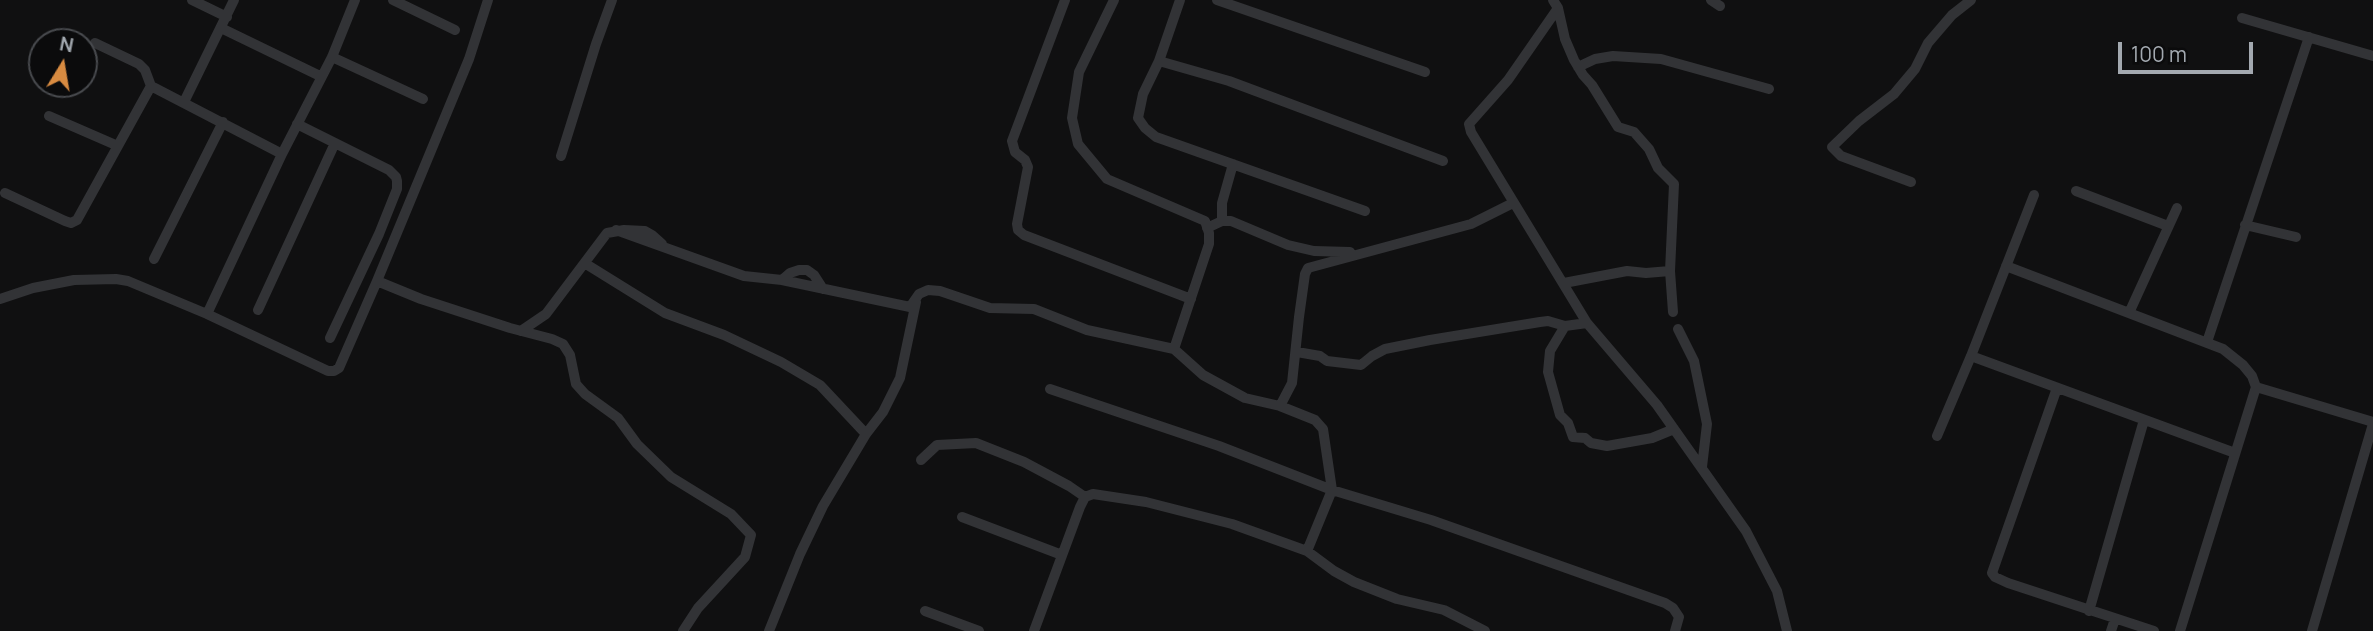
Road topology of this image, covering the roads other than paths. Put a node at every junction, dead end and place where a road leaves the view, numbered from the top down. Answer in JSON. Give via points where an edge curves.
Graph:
{"nodes":[{"id":1,"x":192,"y":0,"type":"edge"},
{"id":2,"x":234,"y":0,"type":"edge"},
{"id":3,"x":393,"y":0,"type":"edge"},
{"id":4,"x":488,"y":0,"type":"edge"},
{"id":5,"x":612,"y":0,"type":"edge"},
{"id":6,"x":1065,"y":0,"type":"edge"},
{"id":7,"x":1114,"y":0,"type":"edge"},
{"id":8,"x":1180,"y":0,"type":"edge"},
{"id":9,"x":1217,"y":0,"type":"edge"},
{"id":10,"x":1710,"y":0,"type":"edge"},
{"id":11,"x":1971,"y":0,"type":"edge"},
{"id":12,"x":353,"y":1,"type":"edge"},
{"id":13,"x":1556,"y":4,"type":"edge"},
{"id":14,"x":1720,"y":6,"type":"dead end"},
{"id":15,"x":227,"y":17,"type":"junction"},
{"id":16,"x":2242,"y":18,"type":"dead end"},
{"id":17,"x":221,"y":28,"type":"junction"},
{"id":18,"x":455,"y":30,"type":"dead end"},
{"id":19,"x":2309,"y":37,"type":"junction"},
{"id":20,"x":98,"y":44,"type":"edge"},
{"id":21,"x":2373,"y":55,"type":"edge"},
{"id":22,"x":332,"y":57,"type":"junction"},
{"id":23,"x":1159,"y":61,"type":"junction"},
{"id":24,"x":1578,"y":66,"type":"junction"},
{"id":25,"x":1425,"y":72,"type":"dead end"},
{"id":26,"x":320,"y":76,"type":"junction"},
{"id":27,"x":151,"y":86,"type":"junction"},
{"id":28,"x":1769,"y":89,"type":"dead end"},
{"id":29,"x":423,"y":99,"type":"dead end"},
{"id":30,"x":184,"y":102,"type":"junction"},
{"id":31,"x":50,"y":116,"type":"dead end"},
{"id":32,"x":223,"y":122,"type":"junction"},
{"id":33,"x":297,"y":124,"type":"junction"},
{"id":34,"x":335,"y":143,"type":"junction"},
{"id":35,"x":118,"y":146,"type":"junction"},
{"id":36,"x":282,"y":154,"type":"junction"},
{"id":37,"x":561,"y":156,"type":"dead end"},
{"id":38,"x":1443,"y":161,"type":"dead end"},
{"id":39,"x":1233,"y":164,"type":"junction"},
{"id":40,"x":1911,"y":182,"type":"dead end"},
{"id":41,"x":2077,"y":191,"type":"dead end"},
{"id":42,"x":5,"y":193,"type":"dead end"},
{"id":43,"x":2034,"y":195,"type":"dead end"},
{"id":44,"x":1513,"y":203,"type":"junction"},
{"id":45,"x":2177,"y":208,"type":"dead end"},
{"id":46,"x":1365,"y":211,"type":"dead end"},
{"id":47,"x":1222,"y":221,"type":"junction"},
{"id":48,"x":2245,"y":225,"type":"junction"},
{"id":49,"x":2168,"y":226,"type":"junction"},
{"id":50,"x":1207,"y":228,"type":"junction"},
{"id":51,"x":2296,"y":237,"type":"dead end"},
{"id":52,"x":1372,"y":251,"type":"junction"},
{"id":53,"x":154,"y":259,"type":"dead end"},
{"id":54,"x":586,"y":264,"type":"junction"},
{"id":55,"x":2007,"y":266,"type":"junction"},
{"id":56,"x":1670,"y":271,"type":"junction"},
{"id":57,"x":782,"y":280,"type":"junction"},
{"id":58,"x":377,"y":281,"type":"junction"},
{"id":59,"x":1564,"y":283,"type":"junction"},
{"id":60,"x":823,"y":289,"type":"junction"},
{"id":61,"x":0,"y":299,"type":"edge"},
{"id":62,"x":1191,"y":299,"type":"junction"},
{"id":63,"x":916,"y":301,"type":"junction"},
{"id":64,"x":258,"y":310,"type":"dead end"},
{"id":65,"x":1672,"y":312,"type":"dead end"},
{"id":66,"x":2129,"y":313,"type":"junction"},
{"id":67,"x":207,"y":314,"type":"junction"},
{"id":68,"x":1587,"y":323,"type":"junction"},
{"id":69,"x":1565,"y":326,"type":"junction"},
{"id":70,"x":1678,"y":329,"type":"dead end"},
{"id":71,"x":521,"y":331,"type":"junction"},
{"id":72,"x":330,"y":338,"type":"dead end"},
{"id":73,"x":2207,"y":342,"type":"junction"},
{"id":74,"x":1174,"y":349,"type":"junction"},
{"id":75,"x":1297,"y":352,"type":"junction"},
{"id":76,"x":1971,"y":356,"type":"junction"},
{"id":77,"x":2256,"y":387,"type":"junction"},
{"id":78,"x":2057,"y":388,"type":"junction"},
{"id":79,"x":1050,"y":389,"type":"dead end"},
{"id":80,"x":1280,"y":406,"type":"junction"},
{"id":81,"x":2144,"y":421,"type":"junction"},
{"id":82,"x":2373,"y":423,"type":"edge"},
{"id":83,"x":1674,"y":429,"type":"junction"},
{"id":84,"x":866,"y":434,"type":"junction"},
{"id":85,"x":1937,"y":436,"type":"dead end"},
{"id":86,"x":2235,"y":453,"type":"junction"},
{"id":87,"x":921,"y":460,"type":"dead end"},
{"id":88,"x":1702,"y":467,"type":"junction"},
{"id":89,"x":1332,"y":490,"type":"junction"},
{"id":90,"x":1086,"y":497,"type":"junction"},
{"id":91,"x":962,"y":517,"type":"dead end"},
{"id":92,"x":1307,"y":551,"type":"junction"},
{"id":93,"x":1062,"y":555,"type":"junction"},
{"id":94,"x":925,"y":611,"type":"dead end"},
{"id":95,"x":2089,"y":611,"type":"junction"},
{"id":96,"x":2115,"y":619,"type":"junction"},
{"id":97,"x":683,"y":631,"type":"edge"},
{"id":98,"x":769,"y":631,"type":"edge"},
{"id":99,"x":979,"y":631,"type":"edge"},
{"id":100,"x":1034,"y":631,"type":"edge"},
{"id":101,"x":1485,"y":631,"type":"edge"},
{"id":102,"x":1675,"y":631,"type":"edge"},
{"id":103,"x":1787,"y":631,"type":"edge"},
{"id":104,"x":2111,"y":631,"type":"edge"},
{"id":105,"x":2154,"y":631,"type":"edge"},
{"id":106,"x":2180,"y":631,"type":"edge"},
{"id":107,"x":2312,"y":631,"type":"edge"}],
"edges":[{"from":1,"to":15,"type":"street"},
{"from":2,"to":15,"type":"street"},
{"from":3,"to":18,"type":"street"},
{"from":4,"to":58,"type":"street","via":[[469,59]]},
{"from":5,"to":37,"type":"street"},
{"from":6,"to":62,"type":"street","via":[[1012,141],[1014,152],[1028,167],[1017,230]]},
{"from":7,"to":50,"type":"street","via":[[1079,72],[1072,118],[1078,144],[1107,179],[1205,221]]},
{"from":8,"to":23,"type":"street"},
{"from":9,"to":25,"type":"street"},
{"from":10,"to":14,"type":"street"},
{"from":11,"to":40,"type":"street","via":[[1928,43],[1894,94],[1832,147],[1841,156]]},
{"from":12,"to":22,"type":"street"},
{"from":13,"to":24,"type":"street"},
{"from":13,"to":44,"type":"street","via":[[1508,80],[1469,124]]},
{"from":15,"to":17,"type":"street"},
{"from":16,"to":19,"type":"street"},
{"from":17,"to":26,"type":"street"},
{"from":17,"to":30,"type":"street"},
{"from":19,"to":21,"type":"street"},
{"from":19,"to":48,"type":"street"},
{"from":20,"to":27,"type":"street","via":[[139,64]]},
{"from":22,"to":26,"type":"street"},
{"from":22,"to":29,"type":"street"},
{"from":23,"to":38,"type":"street","via":[[1229,81]]},
{"from":23,"to":39,"type":"street","via":[[1143,94],[1138,118],[1145,128],[1156,137]]},
{"from":24,"to":28,"type":"street","via":[[1613,56],[1661,59]]},
{"from":24,"to":56,"type":"street","via":[[1618,127],[1634,132],[1674,184]]},
{"from":26,"to":33,"type":"street"},
{"from":27,"to":30,"type":"street"},
{"from":27,"to":35,"type":"street"},
{"from":30,"to":32,"type":"street"},
{"from":31,"to":35,"type":"street"},
{"from":32,"to":36,"type":"street"},
{"from":32,"to":53,"type":"street"},
{"from":33,"to":34,"type":"street"},
{"from":33,"to":36,"type":"street"},
{"from":34,"to":64,"type":"street"},
{"from":34,"to":72,"type":"street","via":[[389,170],[396,177],[397,189]]},
{"from":35,"to":42,"type":"street","via":[[77,220],[71,223]]},
{"from":36,"to":67,"type":"street"},
{"from":39,"to":46,"type":"street"},
{"from":39,"to":47,"type":"street"},
{"from":41,"to":49,"type":"street"},
{"from":43,"to":55,"type":"street"},
{"from":44,"to":52,"type":"street","via":[[1471,225]]},
{"from":44,"to":59,"type":"street"},
{"from":45,"to":49,"type":"street"},
{"from":47,"to":50,"type":"street"},
{"from":47,"to":52,"type":"street","via":[[1243,224],[1288,245],[1314,251]]},
{"from":48,"to":51,"type":"street"},
{"from":48,"to":73,"type":"street"},
{"from":49,"to":66,"type":"street"},
{"from":50,"to":62,"type":"street","via":[[1209,244]]},
{"from":52,"to":75,"type":"street","via":[[1308,268]]},
{"from":54,"to":57,"type":"street","via":[[607,233],[616,230],[744,276]]},
{"from":54,"to":71,"type":"street","via":[[546,314]]},
{"from":54,"to":84,"type":"street","via":[[665,313],[724,335],[820,385]]},
{"from":55,"to":66,"type":"street"},
{"from":55,"to":76,"type":"street"},
{"from":56,"to":59,"type":"street","via":[[1627,271]]},
{"from":56,"to":65,"type":"street"},
{"from":57,"to":60,"type":"street"},
{"from":57,"to":60,"type":"street","via":[[790,273],[807,270]]},
{"from":58,"to":67,"type":"street","via":[[334,371]]},
{"from":58,"to":71,"type":"street"},
{"from":59,"to":68,"type":"street"},
{"from":60,"to":63,"type":"street","via":[[910,307]]},
{"from":61,"to":67,"type":"street","via":[[74,280],[116,279]]},
{"from":62,"to":74,"type":"street"},
{"from":63,"to":74,"type":"street","via":[[928,290],[940,291],[990,308],[1034,309],[1087,330]]},
{"from":63,"to":84,"type":"street","via":[[900,378]]},
{"from":66,"to":73,"type":"street"},
{"from":68,"to":69,"type":"street"},
{"from":68,"to":83,"type":"street"},
{"from":69,"to":75,"type":"street","via":[[1548,321],[1430,340],[1385,349],[1361,365]]},
{"from":69,"to":83,"type":"street","via":[[1550,351],[1548,372],[1560,415],[1573,437],[1607,446]]},
{"from":70,"to":88,"type":"street","via":[[1694,361],[1706,424]]},
{"from":71,"to":97,"type":"street","via":[[563,344],[576,384],[585,394],[618,418],[671,477],[731,514],[751,535],[745,557]]},
{"from":73,"to":77,"type":"street","via":[[2237,359]]},
{"from":74,"to":80,"type":"street","via":[[1203,374],[1245,398]]},
{"from":75,"to":80,"type":"street","via":[[1292,383]]},
{"from":76,"to":78,"type":"street"},
{"from":76,"to":85,"type":"street"},
{"from":77,"to":82,"type":"street"},
{"from":77,"to":86,"type":"street"},
{"from":78,"to":81,"type":"street"},
{"from":78,"to":95,"type":"street","via":[[1992,573],[2000,580]]},
{"from":79,"to":89,"type":"street"},
{"from":80,"to":89,"type":"street","via":[[1315,420],[1323,429]]},
{"from":81,"to":86,"type":"street"},
{"from":81,"to":95,"type":"street"},
{"from":82,"to":107,"type":"street"},
{"from":83,"to":88,"type":"street"},
{"from":84,"to":98,"type":"street","via":[[823,506]]},
{"from":86,"to":106,"type":"street"},
{"from":87,"to":90,"type":"street","via":[[937,445],[976,443],[1024,462]]},
{"from":88,"to":103,"type":"street","via":[[1746,530],[1777,592]]},
{"from":89,"to":92,"type":"street"},
{"from":89,"to":102,"type":"street","via":[[1665,603],[1679,617]]},
{"from":90,"to":92,"type":"street","via":[[1106,494],[1157,504]]},
{"from":90,"to":93,"type":"street"},
{"from":91,"to":93,"type":"street"},
{"from":92,"to":101,"type":"street","via":[[1354,582],[1444,610]]},
{"from":93,"to":100,"type":"street"},
{"from":94,"to":99,"type":"street"},
{"from":95,"to":96,"type":"street"},
{"from":96,"to":104,"type":"street"},
{"from":96,"to":105,"type":"street"}]}
